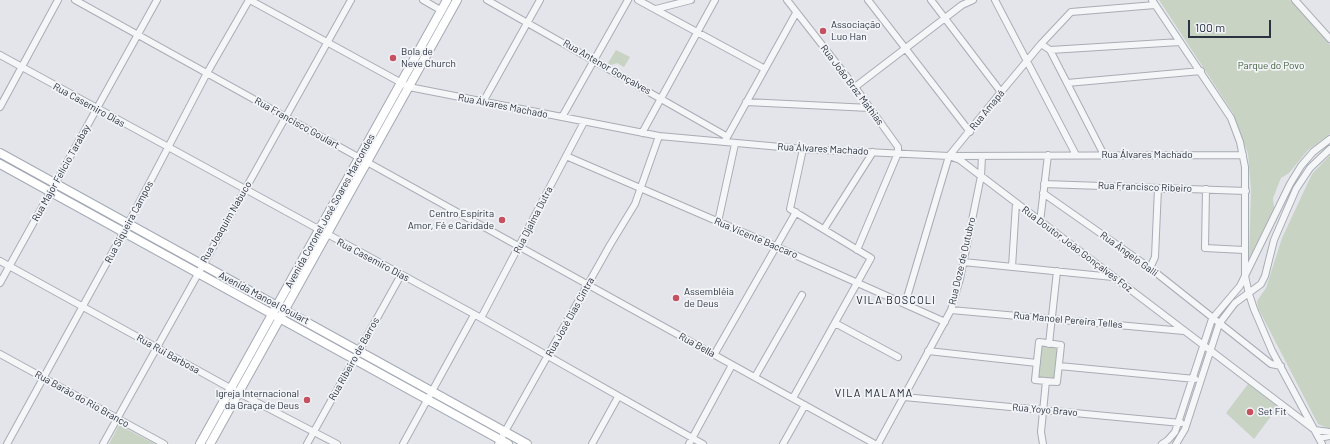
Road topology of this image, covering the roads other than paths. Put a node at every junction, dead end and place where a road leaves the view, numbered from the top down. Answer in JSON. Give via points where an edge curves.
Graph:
{"nodes":[{"id":1,"x":58,"y":0,"type":"edge"},
{"id":2,"x":75,"y":0,"type":"edge"},
{"id":3,"x":156,"y":0,"type":"edge"},
{"id":4,"x":249,"y":0,"type":"edge"},
{"id":5,"x":351,"y":0,"type":"edge"},
{"id":6,"x":423,"y":0,"type":"edge"},
{"id":7,"x":447,"y":0,"type":"edge"},
{"id":8,"x":457,"y":0,"type":"edge"},
{"id":9,"x":487,"y":0,"type":"edge"},
{"id":10,"x":540,"y":0,"type":"edge"},
{"id":11,"x":628,"y":0,"type":"edge"},
{"id":12,"x":638,"y":0,"type":"edge"},
{"id":13,"x":715,"y":0,"type":"edge"},
{"id":14,"x":786,"y":0,"type":"edge"},
{"id":15,"x":868,"y":0,"type":"edge"},
{"id":16,"x":931,"y":0,"type":"edge"},
{"id":17,"x":973,"y":0,"type":"edge"},
{"id":18,"x":995,"y":0,"type":"edge"},
{"id":19,"x":1296,"y":0,"type":"edge"},
{"id":20,"x":687,"y":1,"type":"edge"},
{"id":21,"x":1154,"y":3,"type":"edge"},
{"id":22,"x":656,"y":9,"type":"junction"},
{"id":23,"x":796,"y":13,"type":"junction"},
{"id":24,"x":442,"y":15,"type":"junction"},
{"id":25,"x":946,"y":18,"type":"junction"},
{"id":26,"x":528,"y":22,"type":"junction"},
{"id":27,"x":698,"y":32,"type":"junction"},
{"id":28,"x":137,"y":35,"type":"junction"},
{"id":29,"x":1330,"y":39,"type":"edge"},
{"id":30,"x":1180,"y":42,"type":"junction"},
{"id":31,"x":328,"y":43,"type":"junction"},
{"id":32,"x":1041,"y":44,"type":"junction"},
{"id":33,"x":905,"y":48,"type":"junction"},
{"id":34,"x":1050,"y":50,"type":"junction"},
{"id":35,"x":0,"y":56,"type":"edge"},
{"id":36,"x":595,"y":60,"type":"junction"},
{"id":37,"x":1026,"y":62,"type":"junction"},
{"id":38,"x":21,"y":67,"type":"junction"},
{"id":39,"x":765,"y":69,"type":"junction"},
{"id":40,"x":1201,"y":72,"type":"junction"},
{"id":41,"x":207,"y":73,"type":"junction"},
{"id":42,"x":1068,"y":83,"type":"junction"},
{"id":43,"x":405,"y":85,"type":"junction"},
{"id":44,"x":854,"y":87,"type":"junction"},
{"id":45,"x":1001,"y":92,"type":"junction"},
{"id":46,"x":661,"y":99,"type":"junction"},
{"id":47,"x":483,"y":102,"type":"junction"},
{"id":48,"x":746,"y":102,"type":"junction"},
{"id":49,"x":0,"y":107,"type":"edge"},
{"id":50,"x":96,"y":108,"type":"junction"},
{"id":51,"x":870,"y":108,"type":"junction"},
{"id":52,"x":286,"y":117,"type":"junction"},
{"id":53,"x":562,"y":117,"type":"junction"},
{"id":54,"x":584,"y":122,"type":"junction"},
{"id":55,"x":970,"y":132,"type":"junction"},
{"id":56,"x":642,"y":133,"type":"junction"},
{"id":57,"x":659,"y":136,"type":"junction"},
{"id":58,"x":726,"y":136,"type":"junction"},
{"id":59,"x":1330,"y":139,"type":"edge"},
{"id":60,"x":725,"y":143,"type":"junction"},
{"id":61,"x":735,"y":144,"type":"junction"},
{"id":62,"x":168,"y":148,"type":"junction"},
{"id":63,"x":803,"y":149,"type":"junction"},
{"id":64,"x":1330,"y":149,"type":"edge"},
{"id":65,"x":872,"y":152,"type":"junction"},
{"id":66,"x":0,"y":153,"type":"edge"},
{"id":67,"x":898,"y":153,"type":"junction"},
{"id":68,"x":1048,"y":155,"type":"junction"},
{"id":69,"x":1076,"y":155,"type":"junction"},
{"id":70,"x":1104,"y":155,"type":"junction"},
{"id":71,"x":1243,"y":155,"type":"junction"},
{"id":72,"x":566,"y":156,"type":"junction"},
{"id":73,"x":949,"y":156,"type":"junction"},
{"id":74,"x":982,"y":156,"type":"junction"},
{"id":75,"x":359,"y":158,"type":"junction"},
{"id":76,"x":367,"y":162,"type":"junction"},
{"id":77,"x":0,"y":164,"type":"edge"},
{"id":78,"x":981,"y":176,"type":"junction"},
{"id":79,"x":55,"y":183,"type":"junction"},
{"id":80,"x":1044,"y":184,"type":"junction"},
{"id":81,"x":1158,"y":188,"type":"junction"},
{"id":82,"x":641,"y":189,"type":"junction"},
{"id":83,"x":1206,"y":189,"type":"junction"},
{"id":84,"x":245,"y":190,"type":"junction"},
{"id":85,"x":50,"y":191,"type":"junction"},
{"id":86,"x":1246,"y":191,"type":"junction"},
{"id":87,"x":1044,"y":193,"type":"junction"},
{"id":88,"x":1016,"y":203,"type":"junction"},
{"id":89,"x":793,"y":210,"type":"junction"},
{"id":90,"x":718,"y":222,"type":"junction"},
{"id":91,"x":1040,"y":222,"type":"junction"},
{"id":92,"x":126,"y":227,"type":"junction"},
{"id":93,"x":824,"y":229,"type":"junction"},
{"id":94,"x":319,"y":231,"type":"junction"},
{"id":95,"x":327,"y":235,"type":"junction"},
{"id":96,"x":777,"y":246,"type":"junction"},
{"id":97,"x":520,"y":247,"type":"junction"},
{"id":98,"x":857,"y":250,"type":"junction"},
{"id":99,"x":1244,"y":250,"type":"junction"},
{"id":100,"x":0,"y":261,"type":"edge"},
{"id":101,"x":963,"y":262,"type":"junction"},
{"id":102,"x":202,"y":265,"type":"junction"},
{"id":103,"x":9,"y":266,"type":"junction"},
{"id":104,"x":1012,"y":267,"type":"junction"},
{"id":105,"x":1150,"y":268,"type":"junction"},
{"id":106,"x":1057,"y":271,"type":"junction"},
{"id":107,"x":198,"y":273,"type":"junction"},
{"id":108,"x":401,"y":276,"type":"junction"},
{"id":109,"x":1245,"y":276,"type":"junction"},
{"id":110,"x":1114,"y":277,"type":"junction"},
{"id":111,"x":0,"y":283,"type":"edge"},
{"id":112,"x":857,"y":283,"type":"junction"},
{"id":113,"x":588,"y":284,"type":"junction"},
{"id":114,"x":1249,"y":294,"type":"junction"},
{"id":115,"x":802,"y":295,"type":"dead end"},
{"id":116,"x":905,"y":304,"type":"junction"},
{"id":117,"x":277,"y":305,"type":"junction"},
{"id":118,"x":83,"y":307,"type":"junction"},
{"id":119,"x":286,"y":310,"type":"junction"},
{"id":120,"x":951,"y":310,"type":"junction"},
{"id":121,"x":272,"y":314,"type":"junction"},
{"id":122,"x":474,"y":315,"type":"junction"},
{"id":123,"x":281,"y":318,"type":"junction"},
{"id":124,"x":481,"y":318,"type":"junction"},
{"id":125,"x":1052,"y":318,"type":"junction"},
{"id":126,"x":1212,"y":319,"type":"junction"},
{"id":127,"x":835,"y":322,"type":"junction"},
{"id":128,"x":945,"y":322,"type":"junction"},
{"id":129,"x":1219,"y":324,"type":"junction"},
{"id":130,"x":1184,"y":331,"type":"junction"},
{"id":131,"x":1049,"y":344,"type":"junction"},
{"id":132,"x":1204,"y":346,"type":"junction"},
{"id":133,"x":157,"y":348,"type":"junction"},
{"id":134,"x":358,"y":350,"type":"junction"},
{"id":135,"x":928,"y":351,"type":"junction"},
{"id":136,"x":1210,"y":351,"type":"junction"},
{"id":137,"x":0,"y":354,"type":"edge"},
{"id":138,"x":714,"y":355,"type":"junction"},
{"id":139,"x":547,"y":357,"type":"junction"},
{"id":140,"x":898,"y":357,"type":"dead end"},
{"id":141,"x":353,"y":359,"type":"junction"},
{"id":142,"x":1037,"y":363,"type":"junction"},
{"id":143,"x":732,"y":365,"type":"junction"},
{"id":144,"x":1059,"y":366,"type":"junction"},
{"id":145,"x":1281,"y":366,"type":"junction"},
{"id":146,"x":754,"y":377,"type":"junction"},
{"id":147,"x":44,"y":378,"type":"junction"},
{"id":148,"x":1193,"y":378,"type":"junction"},
{"id":149,"x":1201,"y":379,"type":"junction"},
{"id":150,"x":1046,"y":381,"type":"junction"},
{"id":151,"x":235,"y":391,"type":"junction"},
{"id":152,"x":429,"y":395,"type":"junction"},
{"id":153,"x":618,"y":397,"type":"junction"},
{"id":154,"x":904,"y":397,"type":"junction"},
{"id":155,"x":792,"y":398,"type":"junction"},
{"id":156,"x":805,"y":405,"type":"junction"},
{"id":157,"x":1043,"y":410,"type":"junction"},
{"id":158,"x":118,"y":419,"type":"junction"},
{"id":159,"x":1178,"y":423,"type":"junction"},
{"id":160,"x":1186,"y":424,"type":"junction"},
{"id":161,"x":1315,"y":430,"type":"junction"},
{"id":162,"x":314,"y":432,"type":"junction"},
{"id":163,"x":505,"y":432,"type":"junction"},
{"id":164,"x":1330,"y":432,"type":"edge"},
{"id":165,"x":1330,"y":436,"type":"edge"},
{"id":166,"x":692,"y":438,"type":"junction"},
{"id":167,"x":1320,"y":441,"type":"edge"},
{"id":168,"x":499,"y":442,"type":"edge"},
{"id":169,"x":8,"y":444,"type":"edge"},
{"id":170,"x":103,"y":444,"type":"edge"},
{"id":171,"x":164,"y":444,"type":"edge"},
{"id":172,"x":200,"y":444,"type":"edge"},
{"id":173,"x":210,"y":444,"type":"edge"},
{"id":174,"x":307,"y":444,"type":"edge"},
{"id":175,"x":337,"y":444,"type":"edge"},
{"id":176,"x":403,"y":444,"type":"edge"},
{"id":177,"x":508,"y":444,"type":"edge"},
{"id":178,"x":527,"y":444,"type":"edge"},
{"id":179,"x":592,"y":444,"type":"edge"},
{"id":180,"x":689,"y":444,"type":"edge"},
{"id":181,"x":703,"y":444,"type":"edge"},
{"id":182,"x":783,"y":444,"type":"edge"},
{"id":183,"x":874,"y":444,"type":"edge"},
{"id":184,"x":878,"y":444,"type":"edge"},
{"id":185,"x":1043,"y":444,"type":"edge"},
{"id":186,"x":1162,"y":444,"type":"edge"},
{"id":187,"x":1176,"y":444,"type":"edge"},
{"id":188,"x":1329,"y":444,"type":"edge"}],
"edges":[{"from":1,"to":38,"type":"street"},
{"from":2,"to":28,"type":"street","name":"Rua Francisco Goulart"},
{"from":3,"to":28,"type":"street","name":"Rua Major Felício Tarabay"},
{"from":4,"to":31,"type":"street","name":"Rua Álvares Machado"},
{"from":4,"to":41,"type":"street","name":"Rua Siqueira Campos"},
{"from":5,"to":31,"type":"street","name":"Rua Joaquim Nabuco"},
{"from":6,"to":24,"type":"street"},
{"from":7,"to":24,"type":"main road","name":"Avenida Coronel José Soares Marcondes"},
{"from":8,"to":24,"type":"main road","name":"Avenida Coronel José Soares Marcondes"},
{"from":9,"to":26,"type":"street","name":"Rua Antenor Gonçalves"},
{"from":10,"to":26,"type":"street"},
{"from":11,"to":36,"type":"street"},
{"from":12,"to":22,"type":"street"},
{"from":13,"to":27,"type":"street"},
{"from":14,"to":23,"type":"street","name":"Rua João Braz Mathias"},
{"from":15,"to":33,"type":"street"},
{"from":16,"to":25,"type":"street"},
{"from":17,"to":25,"type":"street"},
{"from":18,"to":37,"type":"street"},
{"from":19,"to":29,"type":"street"},
{"from":20,"to":22,"type":"street"},
{"from":21,"to":30,"type":"street"},
{"from":21,"to":32,"type":"street","name":"Rua Amapá","via":[[1071,12]]},
{"from":22,"to":27,"type":"street"},
{"from":23,"to":39,"type":"street"},
{"from":23,"to":44,"type":"street","name":"Rua João Braz Mathias"},
{"from":24,"to":43,"type":"main road","name":"Avenida Coronel José Soares Marcondes"},
{"from":25,"to":33,"type":"street"},
{"from":25,"to":45,"type":"street"},
{"from":26,"to":36,"type":"street","name":"Rua Antenor Gonçalves"},
{"from":26,"to":47,"type":"street"},
{"from":27,"to":39,"type":"street"},
{"from":27,"to":46,"type":"street"},
{"from":28,"to":41,"type":"street","name":"Rua Francisco Goulart"},
{"from":28,"to":50,"type":"street","name":"Rua Major Felício Tarabay"},
{"from":30,"to":34,"type":"street"},
{"from":30,"to":40,"type":"street"},
{"from":31,"to":43,"type":"street","name":"Rua Álvares Machado"},
{"from":31,"to":52,"type":"street","name":"Rua Joaquim Nabuco"},
{"from":32,"to":34,"type":"street"},
{"from":32,"to":37,"type":"street","name":"Rua Amapá"},
{"from":33,"to":44,"type":"street"},
{"from":33,"to":55,"type":"street"},
{"from":34,"to":42,"type":"street"},
{"from":35,"to":38,"type":"street","name":"Rua Casemiro Dias"},
{"from":36,"to":46,"type":"street","name":"Rua Antenor Gonçalves"},
{"from":36,"to":53,"type":"street"},
{"from":37,"to":45,"type":"street","name":"Rua Amapá"},
{"from":37,"to":69,"type":"street"},
{"from":38,"to":49,"type":"street"},
{"from":38,"to":50,"type":"street","name":"Rua Casemiro Dias"},
{"from":39,"to":48,"type":"street"},
{"from":40,"to":42,"type":"street"},
{"from":40,"to":71,"type":"street","via":[[1231,118]]},
{"from":41,"to":52,"type":"street","name":"Rua Francisco Goulart"},
{"from":41,"to":62,"type":"street","name":"Rua Siqueira Campos"},
{"from":42,"to":70,"type":"street"},
{"from":43,"to":47,"type":"street","name":"Rua Álvares Machado"},
{"from":43,"to":75,"type":"main road","name":"Avenida Coronel José Soares Marcondes"},
{"from":43,"to":76,"type":"main road","name":"Avenida Coronel José Soares Marcondes"},
{"from":44,"to":51,"type":"street","name":"Rua João Braz Mathias"},
{"from":45,"to":55,"type":"street","name":"Rua Amapá"},
{"from":46,"to":56,"type":"street"},
{"from":46,"to":58,"type":"street","name":"Rua Antenor Gonçalves"},
{"from":47,"to":53,"type":"street","name":"Rua Álvares Machado"},
{"from":48,"to":51,"type":"street"},
{"from":48,"to":58,"type":"street"},
{"from":50,"to":62,"type":"street","name":"Rua Casemiro Dias"},
{"from":50,"to":79,"type":"street","name":"Rua Major Felício Tarabay"},
{"from":51,"to":67,"type":"street","name":"Rua João Braz Mathias","via":[[894,140]]},
{"from":52,"to":75,"type":"street","name":"Rua Francisco Goulart"},
{"from":52,"to":84,"type":"street","name":"Rua Joaquim Nabuco"},
{"from":53,"to":54,"type":"street","name":"Rua Álvares Machado"},
{"from":54,"to":56,"type":"street","name":"Rua Álvares Machado"},
{"from":54,"to":72,"type":"street","name":"Rua Djalma Dutra"},
{"from":55,"to":73,"type":"street","name":"Rua Amapá"},
{"from":56,"to":57,"type":"street","name":"Rua Álvares Machado"},
{"from":57,"to":60,"type":"street","name":"Rua Álvares Machado"},
{"from":57,"to":82,"type":"street","name":"Rua José Dias Cintra"},
{"from":58,"to":60,"type":"street"},
{"from":59,"to":109,"type":"street","via":[[1301,166]]},
{"from":60,"to":61,"type":"street","name":"Rua Álvares Machado"},
{"from":61,"to":63,"type":"street","name":"Rua Álvares Machado"},
{"from":61,"to":90,"type":"street"},
{"from":62,"to":84,"type":"street","name":"Rua Casemiro Dias"},
{"from":62,"to":92,"type":"street","name":"Rua Siqueira Campos"},
{"from":63,"to":65,"type":"street","name":"Rua Álvares Machado"},
{"from":63,"to":89,"type":"street"},
{"from":64,"to":114,"type":"street","via":[[1310,168],[1296,189],[1274,240],[1265,276],[1261,284]]},
{"from":65,"to":67,"type":"street","name":"Rua Álvares Machado"},
{"from":65,"to":93,"type":"street"},
{"from":66,"to":79,"type":"main road","name":"Avenida Manoel Goulart"},
{"from":67,"to":73,"type":"street","name":"Rua Álvares Machado"},
{"from":67,"to":98,"type":"street"},
{"from":68,"to":69,"type":"street","name":"Rua Álvares Machado"},
{"from":68,"to":74,"type":"street","name":"Rua Álvares Machado"},
{"from":68,"to":80,"type":"street"},
{"from":69,"to":70,"type":"street","name":"Rua Álvares Machado"},
{"from":70,"to":71,"type":"street","name":"Rua Álvares Machado"},
{"from":71,"to":86,"type":"street"},
{"from":72,"to":82,"type":"street","name":"Rua Vicente Baccaro"},
{"from":72,"to":97,"type":"street","name":"Rua Djalma Dutra"},
{"from":73,"to":74,"type":"street","name":"Rua Álvares Machado"},
{"from":73,"to":78,"type":"street","name":"Rua Doutor João Gonçalves Foz","via":[[960,160]]},
{"from":73,"to":116,"type":"street","name":"Rua Amapá"},
{"from":74,"to":78,"type":"street","name":"Rua Doze de Outubro"},
{"from":75,"to":76,"type":"street","name":"Rua Francisco Goulart"},
{"from":75,"to":94,"type":"main road","name":"Avenida Coronel José Soares Marcondes"},
{"from":76,"to":95,"type":"main road","name":"Avenida Coronel José Soares Marcondes"},
{"from":76,"to":97,"type":"street","name":"Rua Francisco Goulart"},
{"from":77,"to":85,"type":"main road","name":"Avenida Manoel Goulart"},
{"from":78,"to":88,"type":"street","name":"Rua Doutor João Gonçalves Foz"},
{"from":78,"to":101,"type":"street","name":"Rua Doze de Outubro"},
{"from":79,"to":85,"type":"street","name":"Rua Major Felício Tarabay"},
{"from":79,"to":92,"type":"main road","name":"Avenida Manoel Goulart"},
{"from":80,"to":81,"type":"street","name":"Rua Francisco Ribeiro"},
{"from":80,"to":87,"type":"street"},
{"from":81,"to":83,"type":"street","name":"Rua Francisco Ribeiro"},
{"from":81,"to":105,"type":"street","via":[[1155,257]]},
{"from":82,"to":90,"type":"street","name":"Rua Vicente Baccaro"},
{"from":82,"to":113,"type":"street","name":"Rua José Dias Cintra","via":[[635,204]]},
{"from":83,"to":86,"type":"street","name":"Rua Francisco Ribeiro"},
{"from":83,"to":99,"type":"street","via":[[1205,248]]},
{"from":84,"to":94,"type":"street","name":"Rua Casemiro Dias"},
{"from":84,"to":102,"type":"street","name":"Rua Joaquim Nabuco"},
{"from":85,"to":92,"type":"main road","name":"Avenida Manoel Goulart"},
{"from":85,"to":103,"type":"street","name":"Rua Major Felício Tarabay"},
{"from":86,"to":99,"type":"street"},
{"from":87,"to":91,"type":"street"},
{"from":87,"to":105,"type":"street","name":"Rua Ângelo Galli"},
{"from":88,"to":91,"type":"street","name":"Rua Doutor João Gonçalves Foz"},
{"from":88,"to":104,"type":"street"},
{"from":89,"to":93,"type":"street"},
{"from":89,"to":96,"type":"street"},
{"from":90,"to":96,"type":"street","name":"Rua Vicente Baccaro"},
{"from":91,"to":110,"type":"street","name":"Rua Doutor João Gonçalves Foz"},
{"from":92,"to":102,"type":"main road","name":"Avenida Manoel Goulart"},
{"from":92,"to":107,"type":"main road","name":"Avenida Manoel Goulart"},
{"from":92,"to":118,"type":"street","name":"Rua Siqueira Campos"},
{"from":93,"to":98,"type":"street"},
{"from":94,"to":95,"type":"street","name":"Rua Casemiro Dias"},
{"from":94,"to":117,"type":"main road","name":"Avenida Coronel José Soares Marcondes"},
{"from":95,"to":108,"type":"street","name":"Rua Casemiro Dias"},
{"from":95,"to":119,"type":"main road","name":"Avenida Coronel José Soares Marcondes"},
{"from":96,"to":112,"type":"street","name":"Rua Vicente Baccaro"},
{"from":96,"to":138,"type":"street"},
{"from":97,"to":113,"type":"street","name":"Rua Bella"},
{"from":97,"to":124,"type":"street","name":"Rua Djalma Dutra"},
{"from":98,"to":112,"type":"street","via":[[871,258]]},
{"from":99,"to":109,"type":"street"},
{"from":100,"to":103,"type":"street","name":"Rua Rui Barbosa"},
{"from":101,"to":104,"type":"street"},
{"from":101,"to":120,"type":"street","name":"Rua Doze de Outubro"},
{"from":102,"to":107,"type":"street","name":"Rua Joaquim Nabuco"},
{"from":102,"to":117,"type":"main road","name":"Avenida Manoel Goulart"},
{"from":103,"to":111,"type":"street","name":"Rua Major Felício Tarabay"},
{"from":103,"to":118,"type":"street","name":"Rua Rui Barbosa"},
{"from":104,"to":106,"type":"street"},
{"from":105,"to":126,"type":"street","name":"Rua Ângelo Galli"},
{"from":106,"to":110,"type":"street"},
{"from":106,"to":125,"type":"street"},
{"from":107,"to":121,"type":"main road","name":"Avenida Manoel Goulart"},
{"from":107,"to":133,"type":"street","name":"Rua Joaquim Nabuco"},
{"from":108,"to":122,"type":"street","name":"Rua Casemiro Dias"},
{"from":108,"to":134,"type":"street","name":"Rua Ribeiro de Barros"},
{"from":109,"to":114,"type":"street"},
{"from":109,"to":126,"type":"street","via":[[1240,286]]},
{"from":110,"to":130,"type":"street","name":"Rua Doutor João Gonçalves Foz"},
{"from":112,"to":116,"type":"street","name":"Rua Vicente Baccaro"},
{"from":112,"to":127,"type":"street"},
{"from":113,"to":138,"type":"street","name":"Rua Bella"},
{"from":113,"to":139,"type":"street","name":"Rua José Dias Cintra"},
{"from":114,"to":129,"type":"street","via":[[1235,303]]},
{"from":114,"to":145,"type":"street"},
{"from":115,"to":146,"type":"street"},
{"from":116,"to":128,"type":"street","name":"Rua Vicente Baccaro"},
{"from":117,"to":119,"type":"main road","name":"Avenida Manoel Goulart"},
{"from":117,"to":121,"type":"main road","name":"Avenida Coronel José Soares Marcondes"},
{"from":118,"to":133,"type":"street","name":"Rua Rui Barbosa"},
{"from":118,"to":147,"type":"street","name":"Rua Siqueira Campos"},
{"from":119,"to":123,"type":"main road","name":"Avenida Coronel José Soares Marcondes"},
{"from":119,"to":134,"type":"main road","name":"Avenida Manoel Goulart"},
{"from":120,"to":125,"type":"street","name":"Rua Manoel Pereira Telles"},
{"from":120,"to":128,"type":"street","name":"Rua Doze de Outubro"},
{"from":121,"to":123,"type":"main road","name":"Avenida Manoel Goulart"},
{"from":121,"to":151,"type":"main road","name":"Avenida Coronel José Soares Marcondes"},
{"from":122,"to":124,"type":"street","name":"Rua Casemiro Dias"},
{"from":122,"to":152,"type":"street"},
{"from":123,"to":141,"type":"main road","name":"Avenida Manoel Goulart"},
{"from":123,"to":151,"type":"main road","name":"Avenida Coronel José Soares Marcondes"},
{"from":124,"to":139,"type":"street","name":"Rua Casemiro Dias"},
{"from":125,"to":130,"type":"street","name":"Rua Manoel Pereira Telles"},
{"from":125,"to":131,"type":"street"},
{"from":126,"to":129,"type":"street","name":"Rua Ângelo Galli"},
{"from":126,"to":132,"type":"street"},
{"from":127,"to":140,"type":"street"},
{"from":127,"to":155,"type":"street"},
{"from":128,"to":135,"type":"street","name":"Rua Doze de Outubro"},
{"from":129,"to":136,"type":"street"},
{"from":129,"to":145,"type":"street","via":[[1271,364]]},
{"from":130,"to":132,"type":"street","name":"Rua Doutor João Gonçalves Foz"},
{"from":131,"to":142,"type":"street","via":[[1039,342]]},
{"from":131,"to":144,"type":"street","via":[[1061,345]]},
{"from":132,"to":136,"type":"street","name":"Rua Doutor João Gonçalves Foz"},
{"from":132,"to":148,"type":"street"},
{"from":133,"to":151,"type":"street","name":"Rua Rui Barbosa"},
{"from":133,"to":158,"type":"street","name":"Rua Joaquim Nabuco"},
{"from":134,"to":141,"type":"street","name":"Rua Ribeiro de Barros"},
{"from":134,"to":152,"type":"main road","name":"Avenida Manoel Goulart"},
{"from":135,"to":142,"type":"street"},
{"from":135,"to":154,"type":"street","name":"Rua Doze de Outubro"},
{"from":136,"to":149,"type":"street"},
{"from":136,"to":161,"type":"street"},
{"from":137,"to":147,"type":"street","name":"Rua Barão do Rio Branco"},
{"from":138,"to":143,"type":"street","name":"Rua Bella"},
{"from":139,"to":153,"type":"street","name":"Rua Casemiro Dias"},
{"from":139,"to":163,"type":"street","name":"Rua José Dias Cintra"},
{"from":141,"to":152,"type":"main road","name":"Avenida Manoel Goulart"},
{"from":141,"to":162,"type":"street","name":"Rua Ribeiro de Barros"},
{"from":142,"to":150,"type":"street","via":[[1035,380]]},
{"from":143,"to":146,"type":"street","name":"Rua Bella"},
{"from":143,"to":166,"type":"street"},
{"from":144,"to":148,"type":"street"},
{"from":144,"to":150,"type":"street","via":[[1057,382]]},
{"from":145,"to":161,"type":"street"},
{"from":146,"to":155,"type":"street","name":"Rua Bella"},
{"from":147,"to":158,"type":"street","name":"Rua Barão do Rio Branco"},
{"from":147,"to":169,"type":"street","name":"Rua Siqueira Campos"},
{"from":148,"to":149,"type":"street"},
{"from":148,"to":159,"type":"street"},
{"from":149,"to":160,"type":"street"},
{"from":150,"to":157,"type":"street"},
{"from":151,"to":162,"type":"street","name":"Rua Rui Barbosa"},
{"from":151,"to":172,"type":"main road","name":"Avenida Coronel José Soares Marcondes"},
{"from":151,"to":173,"type":"main road","name":"Avenida Coronel José Soares Marcondes"},
{"from":152,"to":163,"type":"main road","name":"Avenida Manoel Goulart"},
{"from":152,"to":168,"type":"main road","name":"Avenida Manoel Goulart"},
{"from":152,"to":176,"type":"street"},
{"from":153,"to":166,"type":"street","name":"Rua Casemiro Dias"},
{"from":153,"to":179,"type":"street"},
{"from":154,"to":157,"type":"street","name":"Rua Yoyo Bravo"},
{"from":154,"to":184,"type":"street","name":"Rua Doze de Outubro"},
{"from":155,"to":156,"type":"street","name":"Rua Bella"},
{"from":156,"to":182,"type":"street"},
{"from":156,"to":183,"type":"street","name":"Rua Bella"},
{"from":157,"to":159,"type":"street","name":"Rua Yoyo Bravo"},
{"from":157,"to":185,"type":"street"},
{"from":158,"to":170,"type":"street","name":"Rua Joaquim Nabuco"},
{"from":158,"to":171,"type":"street","name":"Rua Barão do Rio Branco"},
{"from":159,"to":160,"type":"street","name":"Rua Yoyo Bravo"},
{"from":159,"to":186,"type":"street","via":[[1175,432]]},
{"from":160,"to":187,"type":"street"},
{"from":161,"to":164,"type":"street"},
{"from":161,"to":167,"type":"street"},
{"from":162,"to":174,"type":"street","name":"Rua Ribeiro de Barros"},
{"from":162,"to":175,"type":"street","name":"Rua Rui Barbosa"},
{"from":163,"to":168,"type":"street","name":"Rua José Dias Cintra"},
{"from":163,"to":178,"type":"main road","name":"Avenida Manoel Goulart"},
{"from":165,"to":167,"type":"street"},
{"from":166,"to":180,"type":"street"},
{"from":166,"to":181,"type":"street","name":"Rua Casemiro Dias"},
{"from":167,"to":188,"type":"street"},
{"from":168,"to":177,"type":"main road","name":"Avenida Manoel Goulart"}]}
